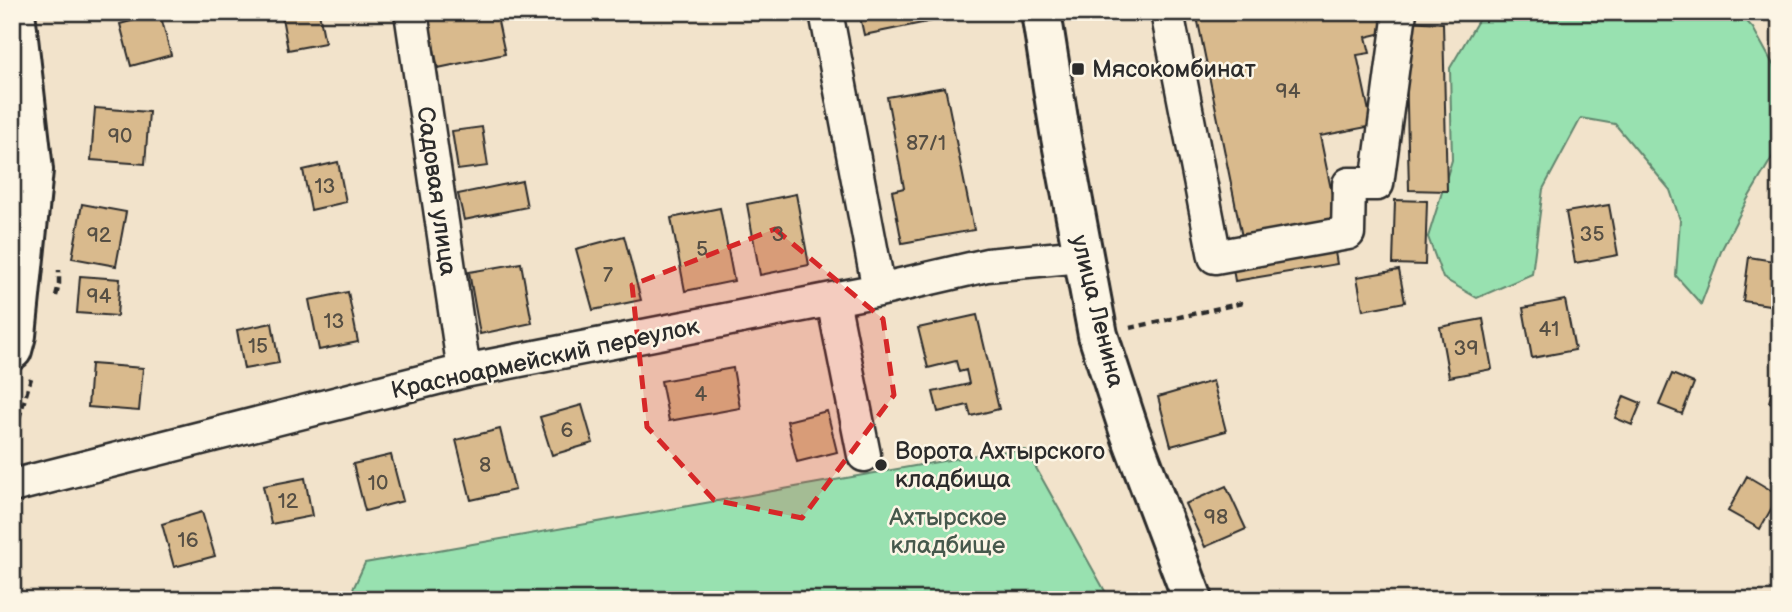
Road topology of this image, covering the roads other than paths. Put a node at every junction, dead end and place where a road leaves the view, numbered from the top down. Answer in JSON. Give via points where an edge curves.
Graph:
{"nodes":[{"id":1,"x":15,"y":12,"type":"edge"},
{"id":2,"x":411,"y":12,"type":"edge"},
{"id":3,"x":826,"y":12,"type":"edge"},
{"id":4,"x":1041,"y":12,"type":"edge"},
{"id":5,"x":1167,"y":12,"type":"edge"},
{"id":6,"x":1401,"y":12,"type":"edge"},
{"id":7,"x":1082,"y":256,"type":"junction"},
{"id":8,"x":879,"y":290,"type":"junction"},
{"id":9,"x":833,"y":300,"type":"junction"},
{"id":10,"x":12,"y":350,"type":"edge"},
{"id":11,"x":464,"y":371,"type":"junction"},
{"id":12,"x":864,"y":455,"type":"dead end"},
{"id":13,"x":12,"y":486,"type":"edge"},
{"id":14,"x":1193,"y":600,"type":"edge"}],
"edges":[{"from":1,"to":10,"type":"main road","via":[[33,170]]},
{"from":2,"to":11,"type":"street","name":"Садовая улица"},
{"from":3,"to":8,"type":"street"},
{"from":4,"to":7,"type":"main road","name":"улица Ленина"},
{"from":5,"to":6,"type":"street","via":[[1215,257],[1348,233],[1349,184],[1377,184]]},
{"from":7,"to":8,"type":"street","name":"Красноармейский переулок","via":[[987,265]]},
{"from":7,"to":14,"type":"main road","name":"улица Ленина","via":[[1098,334]]},
{"from":8,"to":9,"type":"street","name":"Красноармейский переулок"},
{"from":9,"to":11,"type":"street","name":"Красноармейский переулок"},
{"from":9,"to":12,"type":"street"},
{"from":11,"to":13,"type":"street","name":"Красноармейский переулок"}]}
